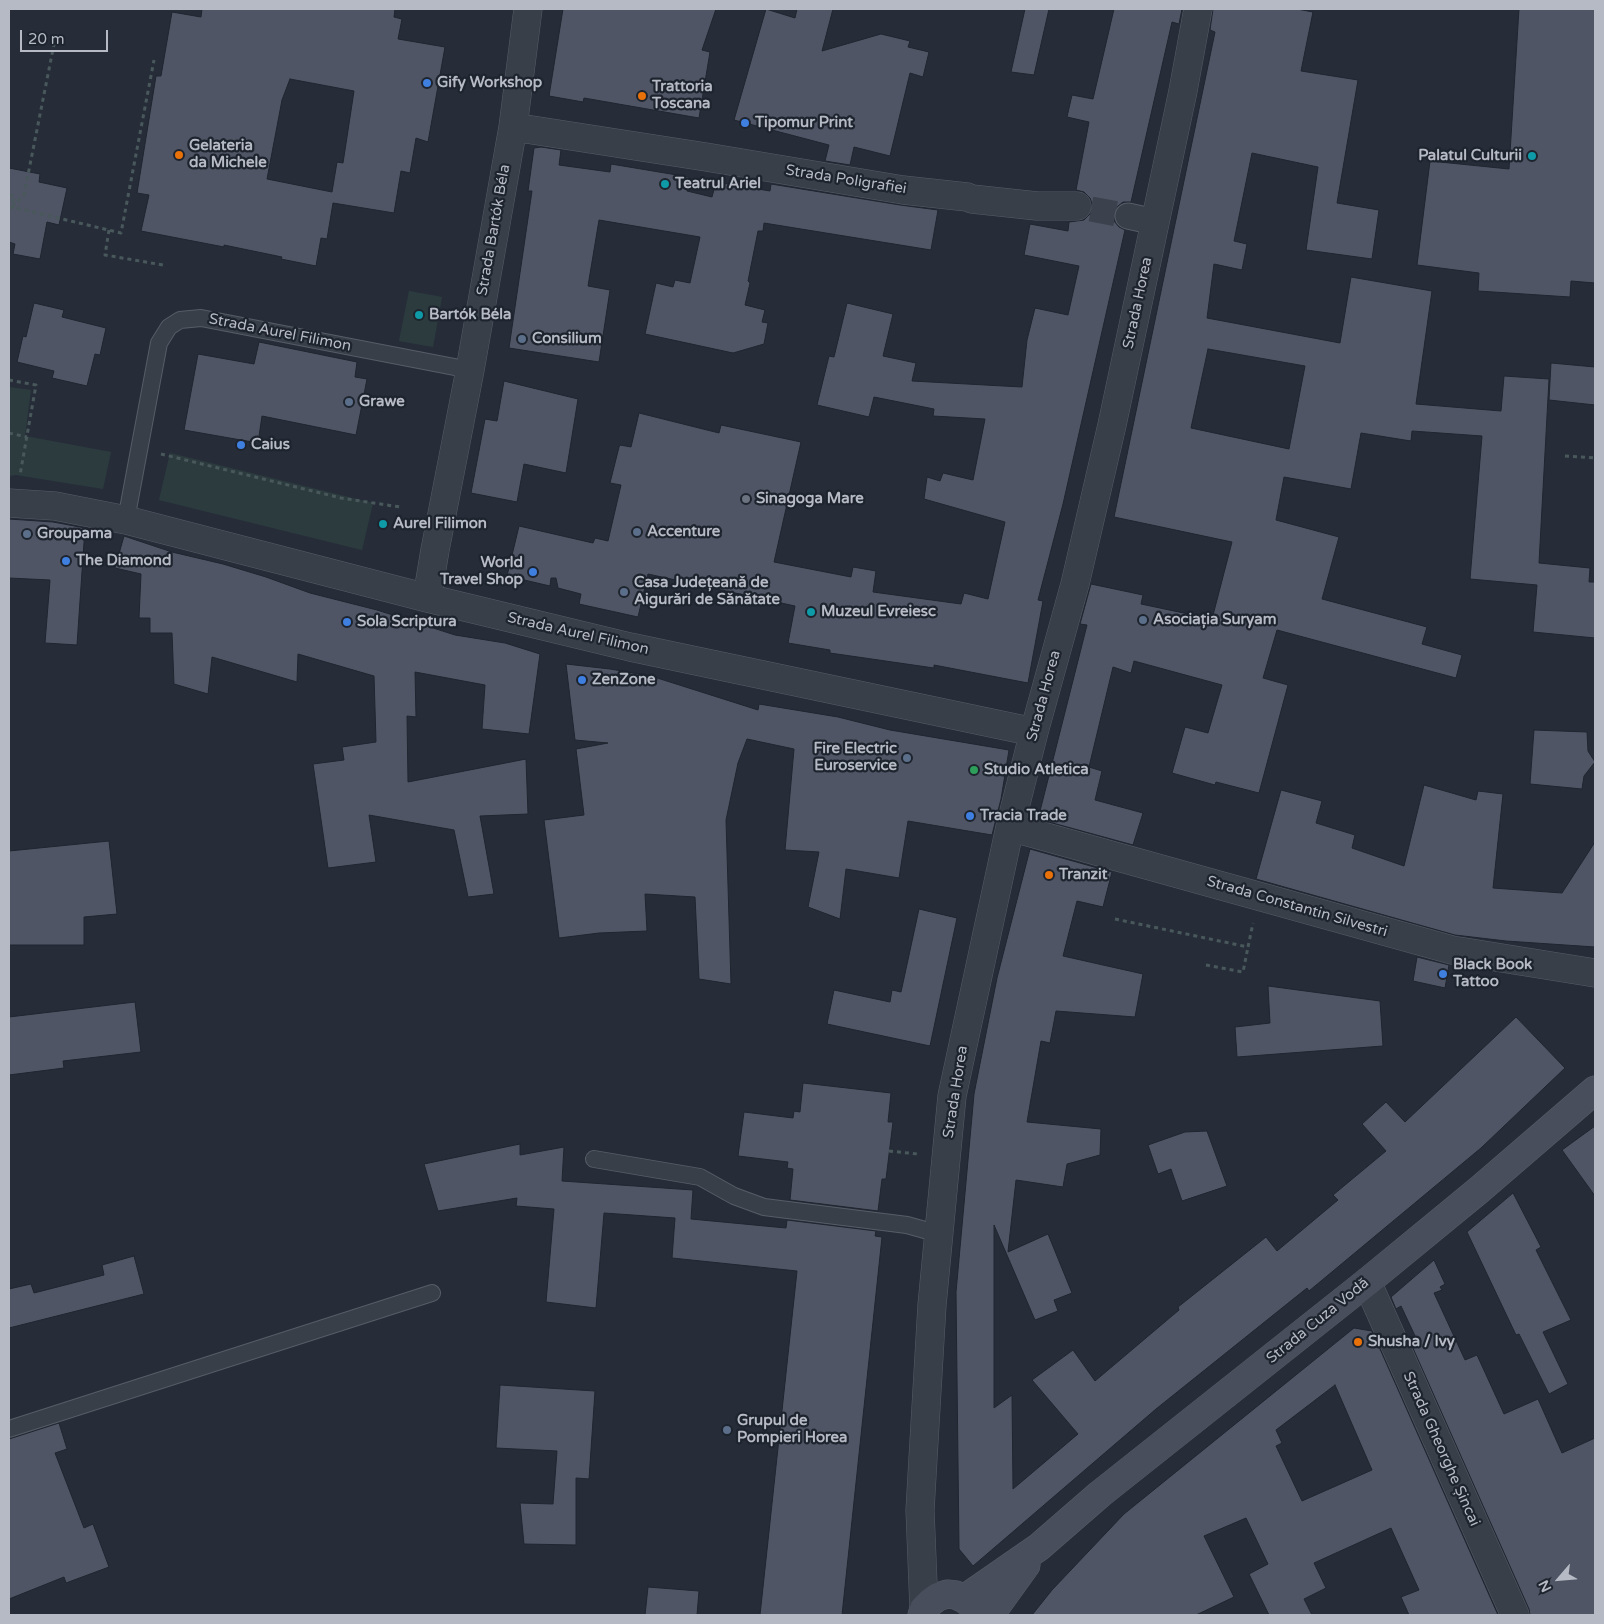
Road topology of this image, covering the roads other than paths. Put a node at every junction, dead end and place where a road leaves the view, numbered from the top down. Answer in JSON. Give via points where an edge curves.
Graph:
{"nodes":[{"id":1,"x":528,"y":9,"type":"edge"},
{"id":2,"x":1198,"y":9,"type":"edge"},
{"id":3,"x":513,"y":127,"type":"junction"},
{"id":4,"x":1084,"y":208,"type":"tunnel mouth"},
{"id":5,"x":1128,"y":216,"type":"tunnel mouth"},
{"id":6,"x":1155,"y":222,"type":"junction"},
{"id":7,"x":470,"y":370,"type":"junction"},
{"id":8,"x":14,"y":492,"type":"edge"},
{"id":9,"x":126,"y":520,"type":"junction"},
{"id":10,"x":427,"y":598,"type":"junction"},
{"id":11,"x":1034,"y":732,"type":"junction"},
{"id":12,"x":1010,"y":827,"type":"junction"},
{"id":13,"x":1586,"y":973,"type":"edge"},
{"id":14,"x":1595,"y":1089,"type":"edge"},
{"id":15,"x":594,"y":1159,"type":"dead end"},
{"id":16,"x":939,"y":1234,"type":"junction"},
{"id":17,"x":1367,"y":1282,"type":"junction"},
{"id":18,"x":432,"y":1292,"type":"dead end"},
{"id":19,"x":9,"y":1429,"type":"edge"},
{"id":20,"x":920,"y":1510,"type":"junction"},
{"id":21,"x":1039,"y":1548,"type":"junction"},
{"id":22,"x":963,"y":1603,"type":"edge"},
{"id":23,"x":923,"y":1612,"type":"edge"},
{"id":24,"x":990,"y":1615,"type":"edge"},
{"id":25,"x":1514,"y":1615,"type":"edge"}],
"edges":[{"from":1,"to":3,"type":"street","name":"Strada Bartók Béla"},
{"from":2,"to":6,"type":"street","name":"Strada Horea"},
{"from":3,"to":4,"type":"street","name":"Strada Poligrafiei","via":[[903,190],[1028,205]]},
{"from":3,"to":7,"type":"street","name":"Strada Bartók Béla"},
{"from":5,"to":6,"type":"street"},
{"from":6,"to":11,"type":"street","name":"Strada Horea","via":[[1077,575]]},
{"from":7,"to":9,"type":"lane","name":"Strada Aurel Filimon","via":[[201,318],[180,320],[169,328],[159,343]]},
{"from":7,"to":10,"type":"street","name":"Strada Bartók Béla"},
{"from":8,"to":9,"type":"street","name":"Strada Aurel Filimon","via":[[55,506]]},
{"from":9,"to":10,"type":"street","name":"Strada Aurel Filimon"},
{"from":10,"to":11,"type":"street","name":"Strada Aurel Filimon","via":[[630,647]]},
{"from":11,"to":12,"type":"street","name":"Strada Horea"},
{"from":12,"to":13,"type":"street","name":"Strada Constantin Silvestri","via":[[1452,950]]},
{"from":12,"to":16,"type":"street","name":"Strada Horea","via":[[952,1096]]},
{"from":14,"to":17,"type":"main road","name":"Strada Cuza Vodă"},
{"from":15,"to":16,"type":"lane","via":[[700,1177],[734,1196],[764,1207],[907,1225]]},
{"from":16,"to":20,"type":"street","name":"Strada Horea"},
{"from":17,"to":21,"type":"main road","name":"Strada Cuza Vodă","via":[[1100,1494]]},
{"from":17,"to":25,"type":"street","name":"Strada Gheorghe Șincai"},
{"from":18,"to":19,"type":"lane"},
{"from":20,"to":22,"type":"street","name":"Strada Horea"},
{"from":20,"to":23,"type":"street","name":"Strada Horea"},
{"from":21,"to":22,"type":"main road","name":"Strada Cuza Vodă"},
{"from":21,"to":24,"type":"main road","name":"Strada Cuza Vodă"},
{"from":22,"to":23,"type":"main road","name":"Strada Cuza Vodă","via":[[938,1597]]}]}
